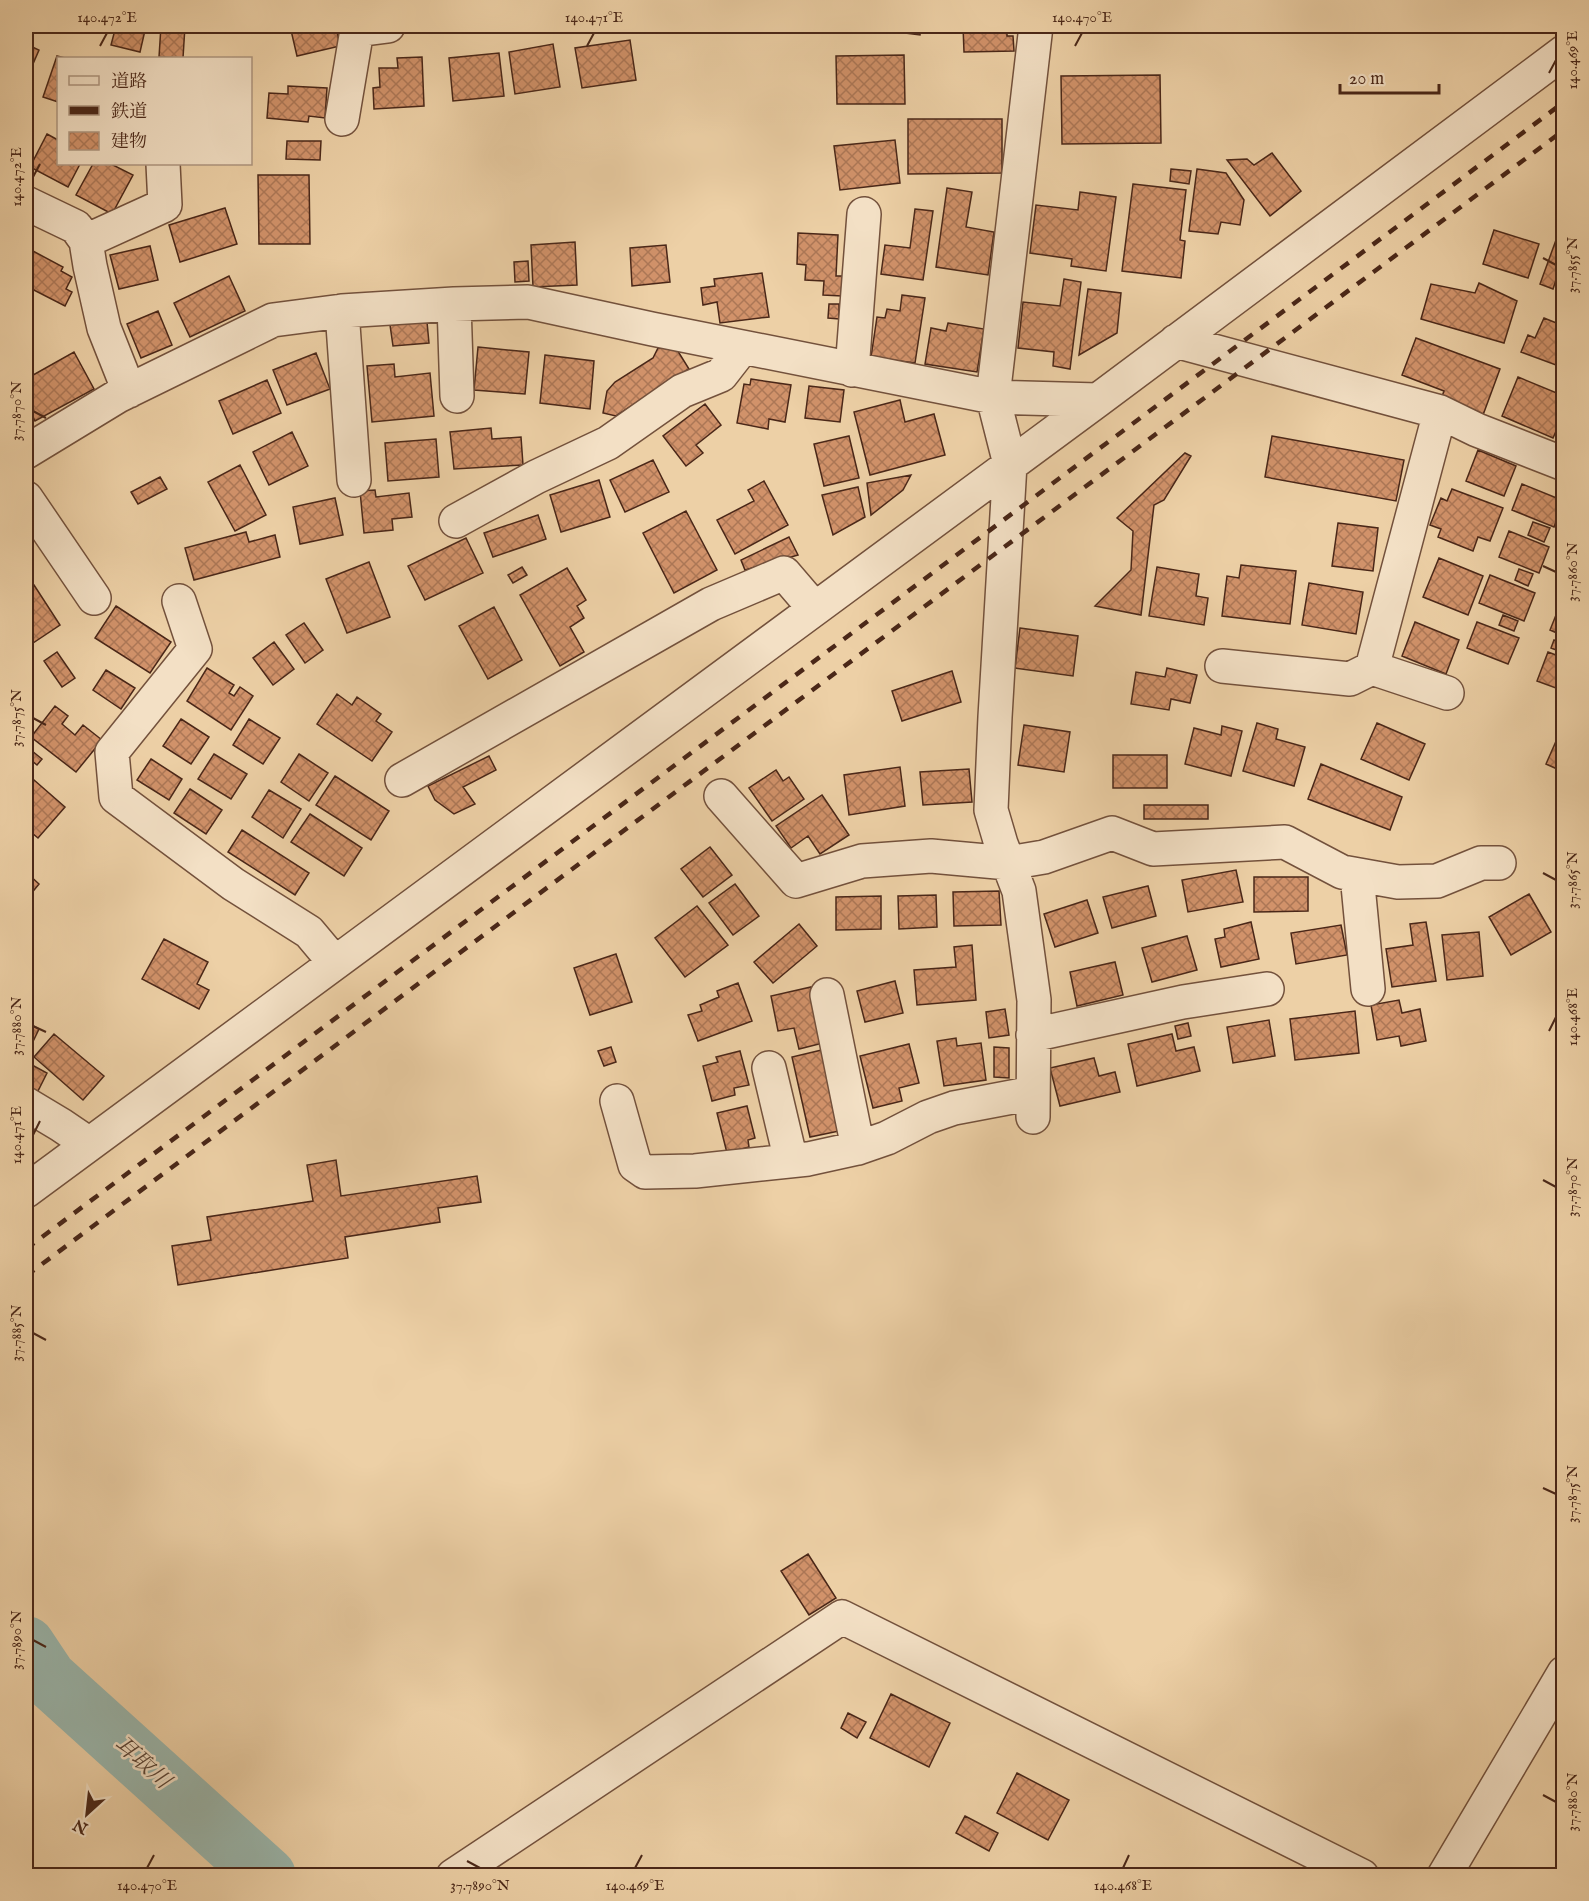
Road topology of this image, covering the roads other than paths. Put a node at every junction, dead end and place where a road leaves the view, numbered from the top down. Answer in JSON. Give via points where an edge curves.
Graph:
{"nodes":[{"id":1,"x":1036,"y":26,"type":"edge"},
{"id":2,"x":367,"y":27,"type":"edge"},
{"id":3,"x":1563,"y":52,"type":"edge"},
{"id":4,"x":342,"y":119,"type":"dead end"},
{"id":5,"x":163,"y":165,"type":"edge"},
{"id":6,"x":26,"y":202,"type":"edge"},
{"id":7,"x":864,"y":214,"type":"dead end"},
{"id":8,"x":86,"y":241,"type":"junction"},
{"id":9,"x":454,"y":304,"type":"junction"},
{"id":10,"x":342,"y":311,"type":"junction"},
{"id":11,"x":1176,"y":341,"type":"junction"},
{"id":12,"x":742,"y":348,"type":"junction"},
{"id":13,"x":852,"y":370,"type":"junction"},
{"id":14,"x":129,"y":391,"type":"junction"},
{"id":15,"x":457,"y":396,"type":"dead end"},
{"id":16,"x":993,"y":397,"type":"junction"},
{"id":17,"x":1098,"y":400,"type":"junction"},
{"id":18,"x":1440,"y":412,"type":"junction"},
{"id":19,"x":26,"y":453,"type":"edge"},
{"id":20,"x":1010,"y":464,"type":"junction"},
{"id":21,"x":1563,"y":464,"type":"edge"},
{"id":22,"x":354,"y":480,"type":"dead end"},
{"id":23,"x":26,"y":498,"type":"edge"},
{"id":24,"x":456,"y":521,"type":"dead end"},
{"id":25,"x":94,"y":598,"type":"dead end"},
{"id":26,"x":179,"y":601,"type":"dead end"},
{"id":27,"x":814,"y":608,"type":"junction"},
{"id":28,"x":1222,"y":666,"type":"dead end"},
{"id":29,"x":1372,"y":668,"type":"junction"},
{"id":30,"x":1447,"y":693,"type":"dead end"},
{"id":31,"x":402,"y":780,"type":"dead end"},
{"id":32,"x":721,"y":796,"type":"dead end"},
{"id":33,"x":1008,"y":863,"type":"junction"},
{"id":34,"x":1499,"y":863,"type":"dead end"},
{"id":35,"x":1357,"y":875,"type":"junction"},
{"id":36,"x":334,"y":963,"type":"junction"},
{"id":37,"x":1267,"y":989,"type":"dead end"},
{"id":38,"x":1368,"y":989,"type":"dead end"},
{"id":39,"x":827,"y":995,"type":"dead end"},
{"id":40,"x":1033,"y":1035,"type":"junction"},
{"id":41,"x":769,"y":1068,"type":"dead end"},
{"id":42,"x":617,"y":1101,"type":"dead end"},
{"id":43,"x":26,"y":1104,"type":"edge"},
{"id":44,"x":89,"y":1144,"type":"junction"},
{"id":45,"x":858,"y":1149,"type":"junction"},
{"id":46,"x":791,"y":1161,"type":"junction"},
{"id":47,"x":26,"y":1191,"type":"edge"},
{"id":48,"x":1563,"y":1672,"type":"edge"},
{"id":49,"x":453,"y":1875,"type":"edge"},
{"id":50,"x":1362,"y":1875,"type":"edge"},
{"id":51,"x":1444,"y":1875,"type":"edge"}],
"edges":[{"from":1,"to":16,"type":"street"},
{"from":2,"to":4,"type":"street"},
{"from":3,"to":11,"type":"street"},
{"from":5,"to":8,"type":"street","via":[[165,205]]},
{"from":6,"to":8,"type":"street","via":[[76,227]]},
{"from":7,"to":13,"type":"street"},
{"from":8,"to":14,"type":"street","via":[[104,328]]},
{"from":9,"to":10,"type":"street"},
{"from":9,"to":12,"type":"street","via":[[528,302]]},
{"from":9,"to":15,"type":"street"},
{"from":10,"to":14,"type":"street","via":[[273,320]]},
{"from":10,"to":22,"type":"street"},
{"from":11,"to":17,"type":"street"},
{"from":11,"to":18,"type":"street"},
{"from":12,"to":13,"type":"street"},
{"from":12,"to":24,"type":"street","via":[[721,375],[681,391],[608,442]]},
{"from":13,"to":16,"type":"street"},
{"from":14,"to":19,"type":"street"},
{"from":16,"to":17,"type":"street"},
{"from":16,"to":20,"type":"street"},
{"from":17,"to":20,"type":"street"},
{"from":18,"to":21,"type":"street"},
{"from":18,"to":29,"type":"street"},
{"from":20,"to":27,"type":"street"},
{"from":20,"to":33,"type":"street","via":[[991,810]]},
{"from":23,"to":25,"type":"street"},
{"from":26,"to":36,"type":"street","via":[[195,649],[112,752],[116,797],[233,884],[309,932]]},
{"from":27,"to":31,"type":"street","via":[[784,573],[711,604]]},
{"from":27,"to":36,"type":"street"},
{"from":28,"to":29,"type":"street","via":[[1350,679]]},
{"from":29,"to":30,"type":"street"},
{"from":32,"to":33,"type":"street","via":[[796,881],[862,861],[931,856]]},
{"from":33,"to":35,"type":"street","via":[[1044,857],[1112,833],[1153,849],[1285,842],[1342,872]]},
{"from":33,"to":40,"type":"street","via":[[1019,891],[1034,1000]]},
{"from":34,"to":35,"type":"street","via":[[1480,863],[1437,880],[1398,882]]},
{"from":35,"to":38,"type":"street"},
{"from":36,"to":44,"type":"street"},
{"from":37,"to":40,"type":"street","via":[[1183,1002]]},
{"from":39,"to":45,"type":"street"},
{"from":40,"to":45,"type":"street","via":[[1033,1105],[954,1108]]},
{"from":41,"to":46,"type":"street"},
{"from":42,"to":46,"type":"street","via":[[635,1165],[645,1172]]},
{"from":43,"to":44,"type":"street"},
{"from":44,"to":47,"type":"street"},
{"from":45,"to":46,"type":"street"},
{"from":48,"to":51,"type":"street"},
{"from":49,"to":50,"type":"street","via":[[842,1617]]}]}
